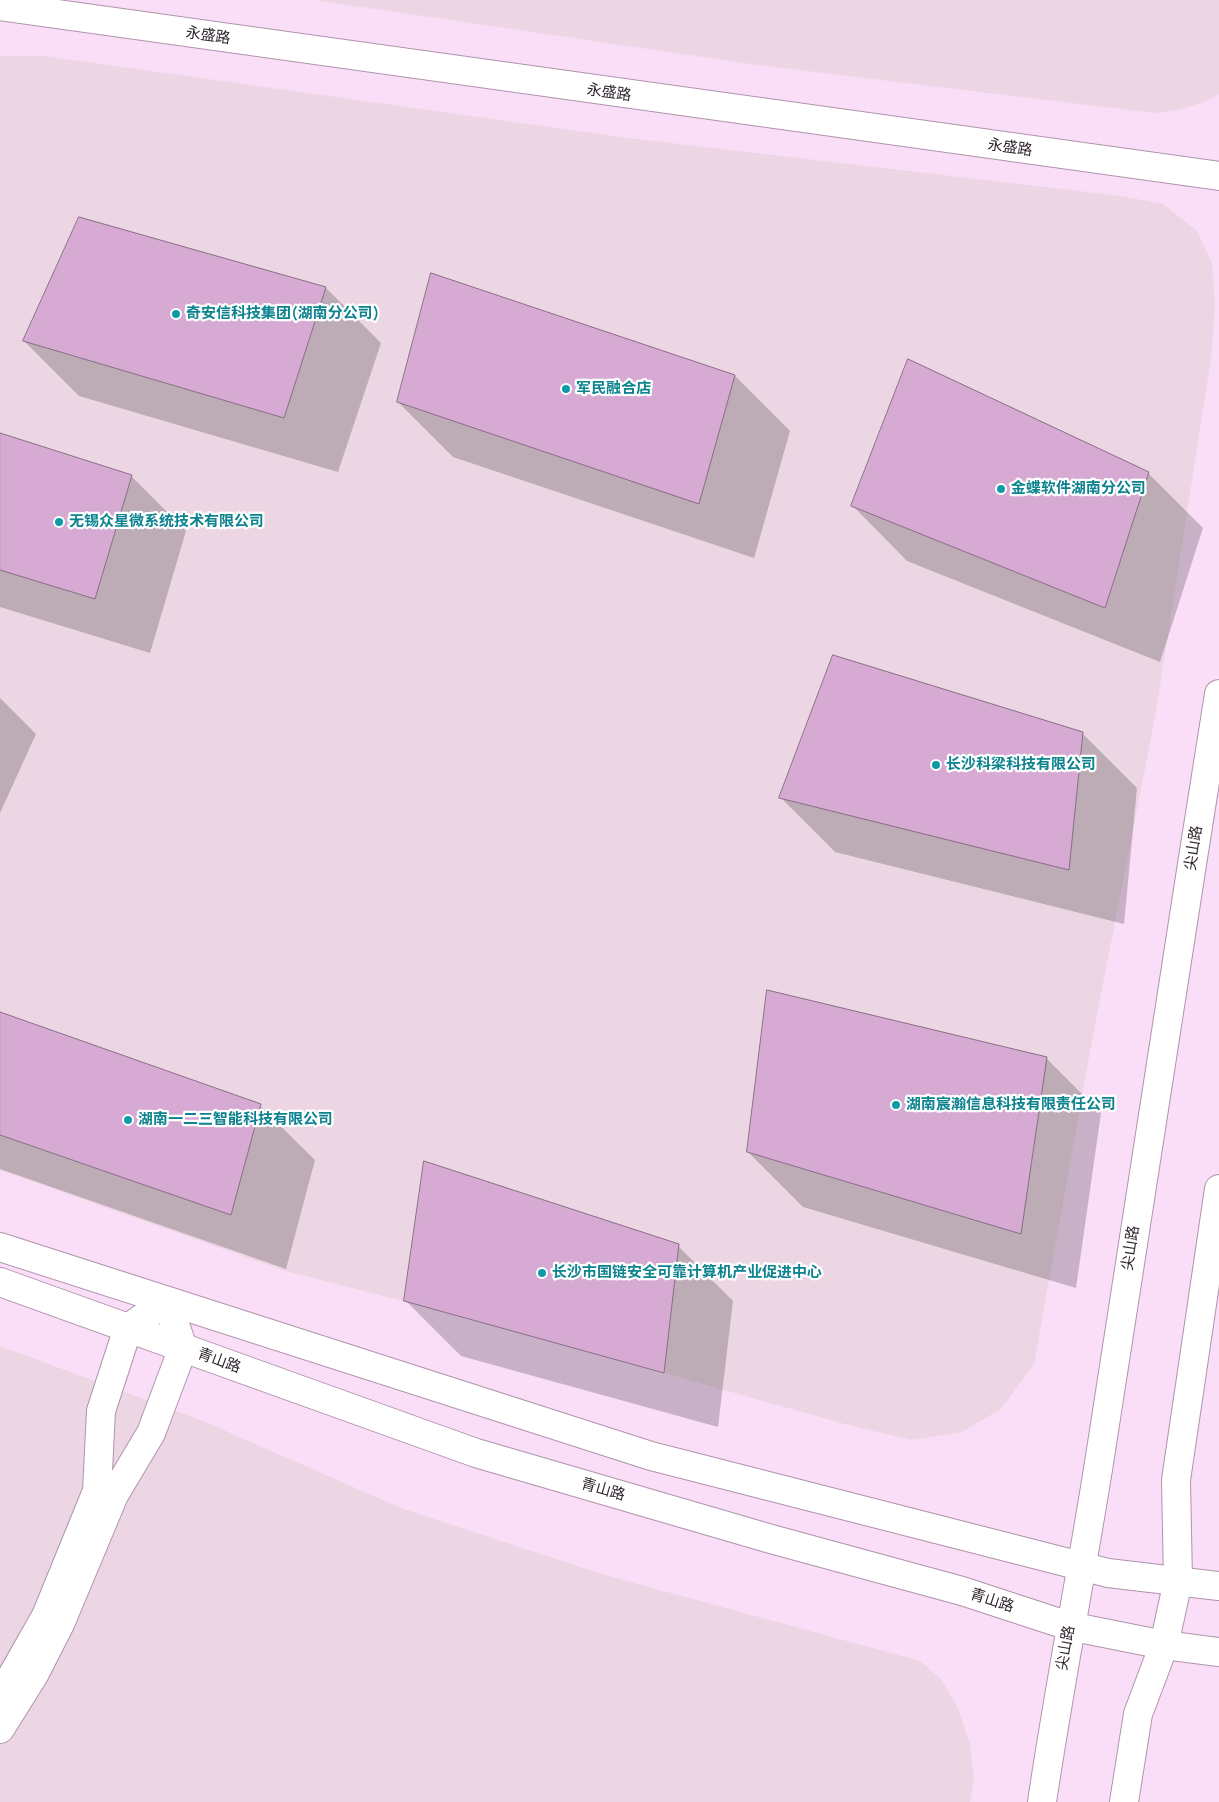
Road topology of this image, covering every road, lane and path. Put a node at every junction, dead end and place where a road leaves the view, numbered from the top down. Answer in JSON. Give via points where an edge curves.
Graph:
{"nodes":[{"id":1,"x":74,"y":0,"type":"edge"},
{"id":2,"x":0,"y":6,"type":"edge"},
{"id":3,"x":1219,"y":157,"type":"edge"},
{"id":4,"x":1219,"y":176,"type":"edge"},
{"id":5,"x":1219,"y":694,"type":"edge"},
{"id":6,"x":1219,"y":1189,"type":"edge"},
{"id":7,"x":0,"y":1247,"type":"edge"},
{"id":8,"x":0,"y":1282,"type":"edge"},
{"id":9,"x":167,"y":1300,"type":"junction"},
{"id":10,"x":128,"y":1328,"type":"junction"},
{"id":11,"x":183,"y":1348,"type":"junction"},
{"id":12,"x":1080,"y":1566,"type":"junction"},
{"id":13,"x":1178,"y":1581,"type":"junction"},
{"id":14,"x":1219,"y":1586,"type":"edge"},
{"id":15,"x":1070,"y":1626,"type":"junction"},
{"id":16,"x":1164,"y":1645,"type":"junction"},
{"id":17,"x":1219,"y":1652,"type":"edge"},
{"id":18,"x":0,"y":1698,"type":"edge"},
{"id":19,"x":0,"y":1729,"type":"edge"},
{"id":20,"x":1042,"y":1802,"type":"edge"},
{"id":21,"x":1124,"y":1802,"type":"edge"}],
"edges":[{"from":1,"to":3,"type":"main road","name":"永盛路","via":[[688,87]]},
{"from":2,"to":4,"type":"main road","name":"永盛路"},
{"from":5,"to":12,"type":"main road","name":"尖山路"},
{"from":6,"to":13,"type":"main road","via":[[1176,1480]]},
{"from":7,"to":9,"type":"main road"},
{"from":8,"to":10,"type":"main road","name":"青山路"},
{"from":9,"to":10,"type":"main road"},
{"from":9,"to":11,"type":"main road"},
{"from":9,"to":12,"type":"main road","via":[[651,1456]]},
{"from":10,"to":11,"type":"main road","name":"青山路"},
{"from":10,"to":18,"type":"main road","via":[[101,1411],[98,1491],[46,1616]]},
{"from":11,"to":15,"type":"main road","name":"青山路","via":[[476,1453],[962,1591]]},
{"from":11,"to":19,"type":"main road","via":[[152,1433],[114,1495],[60,1624],[35,1673]]},
{"from":12,"to":13,"type":"main road","via":[[1108,1573]]},
{"from":12,"to":15,"type":"main road","name":"尖山路"},
{"from":13,"to":14,"type":"main road"},
{"from":13,"to":16,"type":"main road"},
{"from":15,"to":16,"type":"main road","name":"青山路"},
{"from":15,"to":20,"type":"main road","name":"尖山路"},
{"from":16,"to":17,"type":"main road","name":"青山路"},
{"from":16,"to":21,"type":"main road","via":[[1138,1714]]}]}
